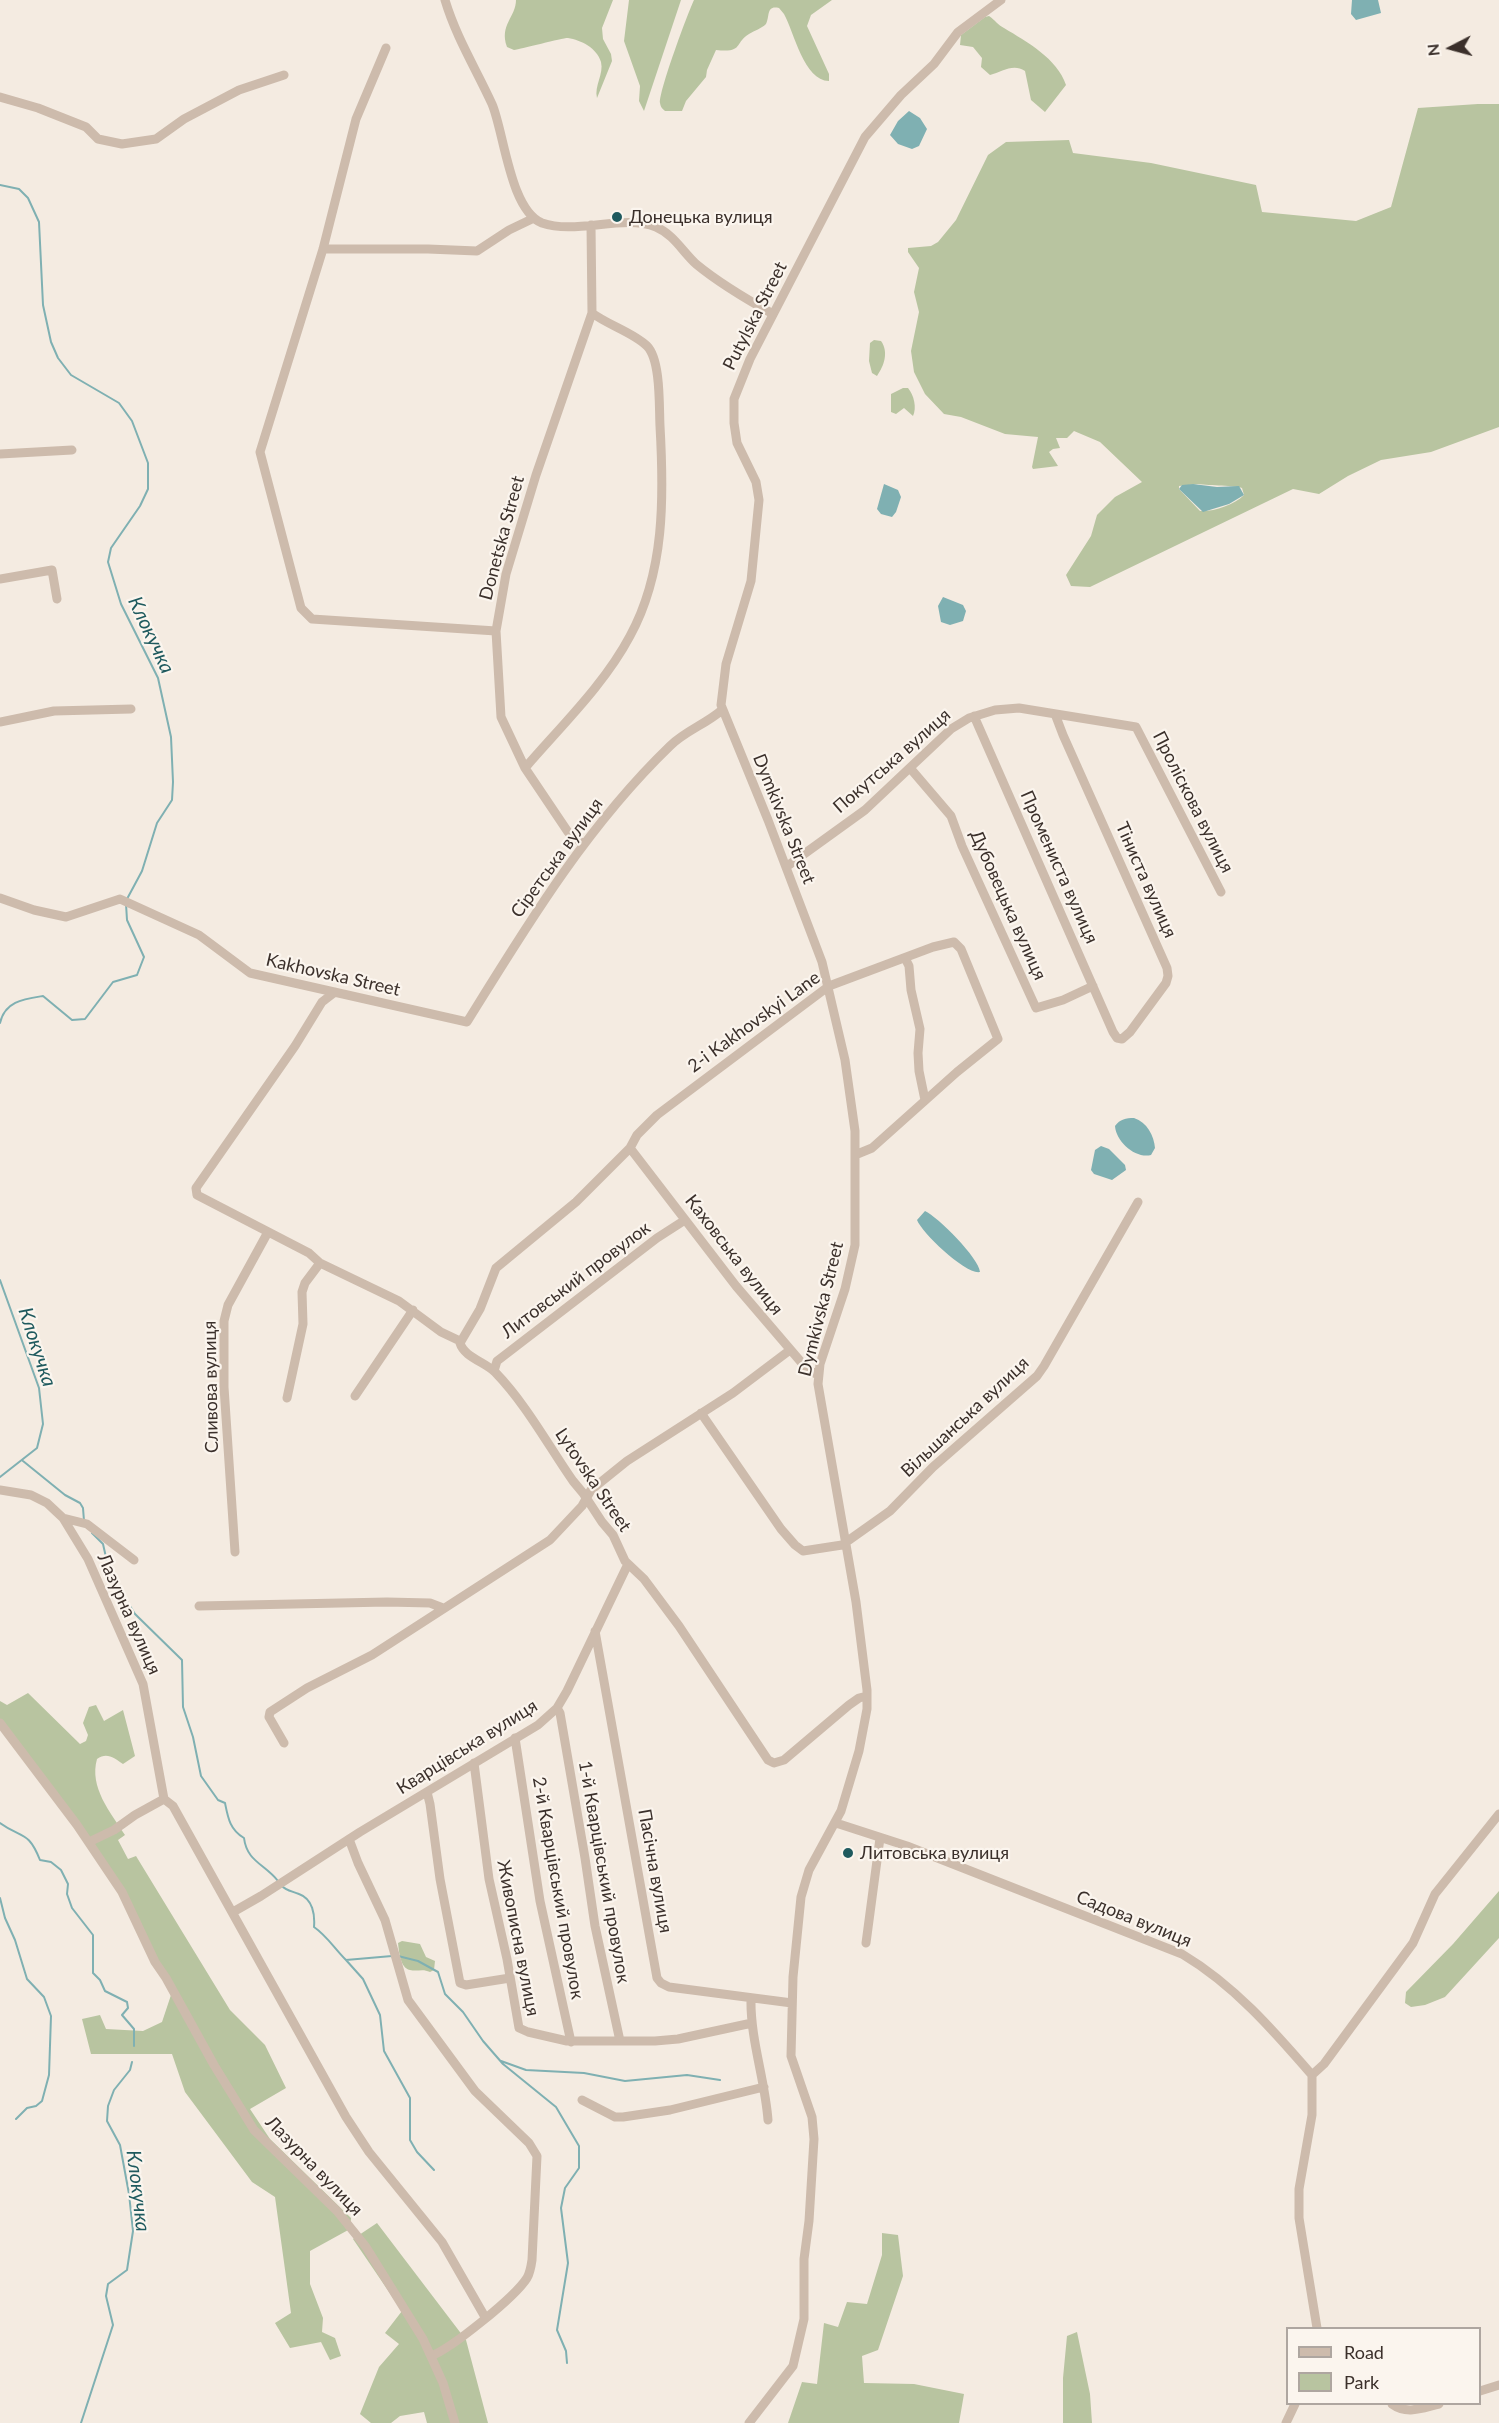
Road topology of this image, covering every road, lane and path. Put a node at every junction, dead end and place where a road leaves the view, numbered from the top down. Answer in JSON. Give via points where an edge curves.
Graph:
{"nodes":[{"id":1,"x":445,"y":0,"type":"edge"},
{"id":2,"x":1001,"y":0,"type":"edge"},
{"id":3,"x":386,"y":48,"type":"dead end"},
{"id":4,"x":284,"y":75,"type":"dead end"},
{"id":5,"x":0,"y":98,"type":"edge"},
{"id":6,"x":534,"y":218,"type":"junction"},
{"id":7,"x":591,"y":225,"type":"junction"},
{"id":8,"x":323,"y":249,"type":"junction"},
{"id":9,"x":592,"y":314,"type":"junction"},
{"id":10,"x":772,"y":314,"type":"junction"},
{"id":11,"x":72,"y":450,"type":"dead end"},
{"id":12,"x":0,"y":454,"type":"edge"},
{"id":13,"x":0,"y":579,"type":"edge"},
{"id":14,"x":57,"y":599,"type":"dead end"},
{"id":15,"x":496,"y":631,"type":"junction"},
{"id":16,"x":131,"y":709,"type":"dead end"},
{"id":17,"x":722,"y":710,"type":"junction"},
{"id":18,"x":1055,"y":714,"type":"junction"},
{"id":19,"x":974,"y":716,"type":"junction"},
{"id":20,"x":0,"y":722,"type":"edge"},
{"id":21,"x":1136,"y":727,"type":"joint"},
{"id":22,"x":525,"y":768,"type":"junction"},
{"id":23,"x":910,"y":768,"type":"junction"},
{"id":24,"x":583,"y":844,"type":"junction"},
{"id":25,"x":786,"y":867,"type":"junction"},
{"id":26,"x":1221,"y":892,"type":"dead end"},
{"id":27,"x":0,"y":898,"type":"edge"},
{"id":28,"x":905,"y":958,"type":"junction"},
{"id":29,"x":829,"y":986,"type":"junction"},
{"id":30,"x":1093,"y":986,"type":"junction"},
{"id":31,"x":335,"y":992,"type":"junction"},
{"id":32,"x":467,"y":1022,"type":"joint"},
{"id":33,"x":1113,"y":1032,"type":"joint"},
{"id":34,"x":926,"y":1100,"type":"junction"},
{"id":35,"x":630,"y":1148,"type":"junction"},
{"id":36,"x":855,"y":1155,"type":"junction"},
{"id":37,"x":1138,"y":1202,"type":"dead end"},
{"id":38,"x":685,"y":1220,"type":"junction"},
{"id":39,"x":268,"y":1232,"type":"junction"},
{"id":40,"x":320,"y":1263,"type":"junction"},
{"id":41,"x":413,"y":1310,"type":"junction"},
{"id":42,"x":460,"y":1341,"type":"junction"},
{"id":43,"x":790,"y":1350,"type":"junction"},
{"id":44,"x":494,"y":1371,"type":"junction"},
{"id":45,"x":818,"y":1375,"type":"junction"},
{"id":46,"x":355,"y":1396,"type":"dead end"},
{"id":47,"x":287,"y":1398,"type":"dead end"},
{"id":48,"x":701,"y":1413,"type":"junction"},
{"id":49,"x":0,"y":1490,"type":"edge"},
{"id":50,"x":587,"y":1497,"type":"junction"},
{"id":51,"x":63,"y":1518,"type":"junction"},
{"id":52,"x":846,"y":1543,"type":"junction"},
{"id":53,"x":235,"y":1552,"type":"dead end"},
{"id":54,"x":134,"y":1560,"type":"dead end"},
{"id":55,"x":628,"y":1564,"type":"junction"},
{"id":56,"x":199,"y":1606,"type":"dead end"},
{"id":57,"x":443,"y":1608,"type":"junction"},
{"id":58,"x":595,"y":1631,"type":"junction"},
{"id":59,"x":867,"y":1696,"type":"junction"},
{"id":60,"x":557,"y":1708,"type":"junction"},
{"id":61,"x":0,"y":1723,"type":"edge"},
{"id":62,"x":515,"y":1738,"type":"junction"},
{"id":63,"x":284,"y":1743,"type":"dead end"},
{"id":64,"x":474,"y":1763,"type":"junction"},
{"id":65,"x":427,"y":1792,"type":"junction"},
{"id":66,"x":164,"y":1798,"type":"junction"},
{"id":67,"x":1499,"y":1814,"type":"edge"},
{"id":68,"x":836,"y":1822,"type":"junction"},
{"id":69,"x":880,"y":1838,"type":"junction"},
{"id":70,"x":349,"y":1839,"type":"junction"},
{"id":71,"x":89,"y":1842,"type":"junction"},
{"id":72,"x":233,"y":1912,"type":"junction"},
{"id":73,"x":866,"y":1943,"type":"dead end"},
{"id":74,"x":510,"y":1978,"type":"junction"},
{"id":75,"x":751,"y":1998,"type":"junction"},
{"id":76,"x":792,"y":2003,"type":"junction"},
{"id":77,"x":752,"y":2023,"type":"junction"},
{"id":78,"x":620,"y":2041,"type":"junction"},
{"id":79,"x":572,"y":2042,"type":"junction"},
{"id":80,"x":1312,"y":2075,"type":"junction"},
{"id":81,"x":764,"y":2087,"type":"junction"},
{"id":82,"x":582,"y":2100,"type":"dead end"},
{"id":83,"x":768,"y":2120,"type":"dead end"},
{"id":84,"x":485,"y":2317,"type":"junction"},
{"id":85,"x":1317,"y":2327,"type":"edge"},
{"id":86,"x":431,"y":2356,"type":"junction"},
{"id":87,"x":1499,"y":2385,"type":"edge"},
{"id":88,"x":1481,"y":2390,"type":"edge"},
{"id":89,"x":1294,"y":2405,"type":"edge"},
{"id":90,"x":1394,"y":2405,"type":"edge"},
{"id":91,"x":1431,"y":2405,"type":"edge"},
{"id":92,"x":455,"y":2423,"type":"edge"},
{"id":93,"x":749,"y":2423,"type":"edge"},
{"id":94,"x":1286,"y":2423,"type":"edge"}],
"edges":[{"from":1,"to":6,"type":"street","via":[[454,29],[491,102],[514,181]]},
{"from":2,"to":10,"type":"street","name":"Putylska Street","via":[[958,32],[865,137]]},
{"from":3,"to":8,"type":"street","via":[[356,119]]},
{"from":4,"to":5,"type":"street","via":[[239,90],[156,139],[122,144],[98,139],[86,127],[38,108]]},
{"from":6,"to":7,"type":"street","via":[[552,225]]},
{"from":6,"to":8,"type":"street","via":[[477,251]]},
{"from":7,"to":9,"type":"street","name":"Donetska Street"},
{"from":7,"to":10,"type":"street","via":[[639,224],[658,228],[699,266]]},
{"from":8,"to":15,"type":"street","via":[[260,452],[301,608],[312,619]]},
{"from":9,"to":15,"type":"street","name":"Donetska Street","via":[[506,574]]},
{"from":9,"to":22,"type":"street","via":[[647,346],[654,361],[663,484],[659,543],[642,611],[629,638],[598,683]]},
{"from":10,"to":17,"type":"street","name":"Putylska Street","via":[[735,399],[737,443],[756,482],[759,500],[751,581],[726,664]]},
{"from":11,"to":12,"type":"street"},
{"from":13,"to":14,"type":"street","via":[[52,570]]},
{"from":15,"to":22,"type":"street","name":"Donetska Street","via":[[501,717]]},
{"from":16,"to":20,"type":"street","via":[[54,711]]},
{"from":17,"to":24,"type":"street","name":"Сіретська вулиця","via":[[669,746]]},
{"from":17,"to":25,"type":"street","name":"Dymkivska Street"},
{"from":18,"to":19,"type":"street","name":"Покутська вулиця","via":[[1015,708]]},
{"from":18,"to":21,"type":"street","name":"Покутська вулиця"},
{"from":18,"to":33,"type":"street","name":"Тіниста вулиця","via":[[1167,968],[1166,983],[1130,1032],[1120,1039]]},
{"from":19,"to":23,"type":"street","name":"Покутська вулиця","via":[[951,729]]},
{"from":19,"to":30,"type":"street","name":"Промениста вулиця"},
{"from":21,"to":26,"type":"street","name":"Проліскова вулиця"},
{"from":22,"to":24,"type":"street","name":"Donetska Street","via":[[568,832]]},
{"from":23,"to":25,"type":"street","name":"Покутська вулиця","via":[[865,810]]},
{"from":23,"to":30,"type":"street","name":"Дубовецька вулиця","via":[[951,816],[1036,1008]]},
{"from":24,"to":32,"type":"street","name":"Сіретська вулиця"},
{"from":25,"to":29,"type":"street","name":"Dymkivska Street"},
{"from":27,"to":31,"type":"street","name":"Kakhovska Street","via":[[66,917],[120,899],[199,935],[250,973]]},
{"from":28,"to":29,"type":"street","name":"2-i Kakhovskyi Lane"},
{"from":28,"to":34,"type":"street","via":[[920,1029],[918,1059]]},
{"from":28,"to":34,"type":"street","name":"2-i Kakhovskyi Lane","via":[[952,941],[961,949],[998,1039]]},
{"from":29,"to":35,"type":"street","name":"2-i Kakhovskyi Lane","via":[[657,1115]]},
{"from":29,"to":36,"type":"street","name":"Dymkivska Street","via":[[848,1082]]},
{"from":30,"to":33,"type":"street","name":"Промениста вулиця"},
{"from":31,"to":32,"type":"street","name":"Kakhovska Street"},
{"from":31,"to":39,"type":"street","name":"Lytovska Street","via":[[322,1002],[196,1188],[197,1195]]},
{"from":34,"to":36,"type":"street","via":[[868,1150]]},
{"from":35,"to":38,"type":"street","name":"Каховська вулиця"},
{"from":35,"to":42,"type":"street","via":[[570,1208],[496,1268],[480,1309]]},
{"from":36,"to":45,"type":"street","name":"Dymkivska Street","via":[[855,1245]]},
{"from":37,"to":52,"type":"street","name":"Вільшанська вулиця","via":[[1040,1372],[933,1467],[898,1504]]},
{"from":38,"to":43,"type":"street","name":"Каховська вулиця"},
{"from":38,"to":44,"type":"street","name":"Литовський провулок","via":[[501,1358]]},
{"from":39,"to":40,"type":"street","name":"Lytovska Street"},
{"from":39,"to":53,"type":"street","name":"Сливова вулиця","via":[[228,1305],[224,1321],[224,1387]]},
{"from":40,"to":41,"type":"street","name":"Lytovska Street"},
{"from":40,"to":47,"type":"street","via":[[302,1292],[303,1324]]},
{"from":41,"to":42,"type":"street","name":"Lytovska Street"},
{"from":41,"to":46,"type":"street"},
{"from":42,"to":44,"type":"street","name":"Lytovska Street","via":[[464,1350]]},
{"from":43,"to":45,"type":"street","name":"Каховська вулиця"},
{"from":43,"to":48,"type":"street"},
{"from":44,"to":50,"type":"street","name":"Lytovska Street"},
{"from":45,"to":52,"type":"street","name":"Dymkivska Street","via":[[819,1403]]},
{"from":48,"to":50,"type":"street","via":[[636,1454]]},
{"from":48,"to":52,"type":"street","via":[[795,1545],[803,1551]]},
{"from":49,"to":51,"type":"street","name":"Лазурна вулиця","via":[[31,1495]]},
{"from":50,"to":55,"type":"street","name":"Lytovska Street"},
{"from":50,"to":57,"type":"street","via":[[554,1537]]},
{"from":51,"to":54,"type":"street","via":[[84,1522]]},
{"from":51,"to":66,"type":"street","name":"Лазурна вулиця","via":[[88,1560],[143,1684]]},
{"from":52,"to":59,"type":"street","name":"Dymkivska Street"},
{"from":55,"to":58,"type":"street","name":"Кварцівська вулиця"},
{"from":55,"to":59,"type":"street","name":"Lytovska Street","via":[[669,1612],[770,1762],[787,1758],[849,1705]]},
{"from":56,"to":57,"type":"street","via":[[387,1602],[430,1603]]},
{"from":57,"to":63,"type":"street","via":[[372,1655],[270,1712]]},
{"from":58,"to":60,"type":"street","name":"Кварцівська вулиця"},
{"from":58,"to":75,"type":"street","name":"Пасічна вулиця","via":[[657,1977],[669,1987]]},
{"from":59,"to":68,"type":"street","name":"Dymkivska Street","via":[[859,1751]]},
{"from":60,"to":62,"type":"street","name":"Кварцівська вулиця"},
{"from":60,"to":78,"type":"street","name":"1-й Кварцівський провулок","via":[[595,1926]]},
{"from":61,"to":71,"type":"street","name":"Лазурна вулиця"},
{"from":62,"to":64,"type":"street","name":"Кварцівська вулиця"},
{"from":62,"to":79,"type":"street","name":"2-й Кварцівський провулок","via":[[540,1901]]},
{"from":64,"to":65,"type":"street","name":"Кварцівська вулиця"},
{"from":64,"to":74,"type":"street","name":"Живописна вулиця","via":[[489,1879]]},
{"from":65,"to":70,"type":"street","name":"Кварцівська вулиця"},
{"from":65,"to":74,"type":"street","via":[[460,1983]]},
{"from":66,"to":71,"type":"street"},
{"from":66,"to":72,"type":"street","name":"Лазурна вулиця","via":[[179,1814]]},
{"from":67,"to":80,"type":"street","via":[[1435,1894],[1413,1943]]},
{"from":68,"to":69,"type":"street","name":"Садова вулиця"},
{"from":68,"to":76,"type":"street","name":"Dymkivska Street","via":[[804,1883]]},
{"from":69,"to":73,"type":"street"},
{"from":69,"to":80,"type":"street","name":"Садова вулиця","via":[[1182,1954],[1206,1968],[1264,2020]]},
{"from":70,"to":72,"type":"street","name":"Кварцівська вулиця"},
{"from":70,"to":84,"type":"street","via":[[385,1920],[405,1994],[475,2091],[530,2143],[537,2156],[530,2271],[517,2289]]},
{"from":71,"to":86,"type":"street","name":"Лазурна вулиця","via":[[122,1892],[155,1962],[248,2121],[358,2235]]},
{"from":72,"to":84,"type":"street","name":"Лазурна вулиця","via":[[346,2117],[369,2152],[442,2242]]},
{"from":74,"to":79,"type":"street","name":"Живописна вулиця","via":[[519,2028]]},
{"from":75,"to":76,"type":"street","name":"Пасічна вулиця"},
{"from":75,"to":77,"type":"street"},
{"from":76,"to":93,"type":"street","name":"Dymkivska Street","via":[[792,2059],[810,2110],[814,2139],[804,2259],[805,2314],[793,2366]]},
{"from":77,"to":78,"type":"street","name":"Живописна вулиця","via":[[678,2039]]},
{"from":77,"to":81,"type":"street"},
{"from":78,"to":79,"type":"street","name":"Живописна вулиця"},
{"from":80,"to":85,"type":"street","via":[[1312,2115],[1299,2189],[1299,2218]]},
{"from":81,"to":82,"type":"street","via":[[623,2117]]},
{"from":81,"to":83,"type":"street"},
{"from":84,"to":86,"type":"street"},
{"from":86,"to":92,"type":"street","name":"Лазурна вулиця"},
{"from":87,"to":88,"type":"street"},
{"from":89,"to":94,"type":"street"},
{"from":90,"to":91,"type":"street","via":[[1415,2410]]}]}
